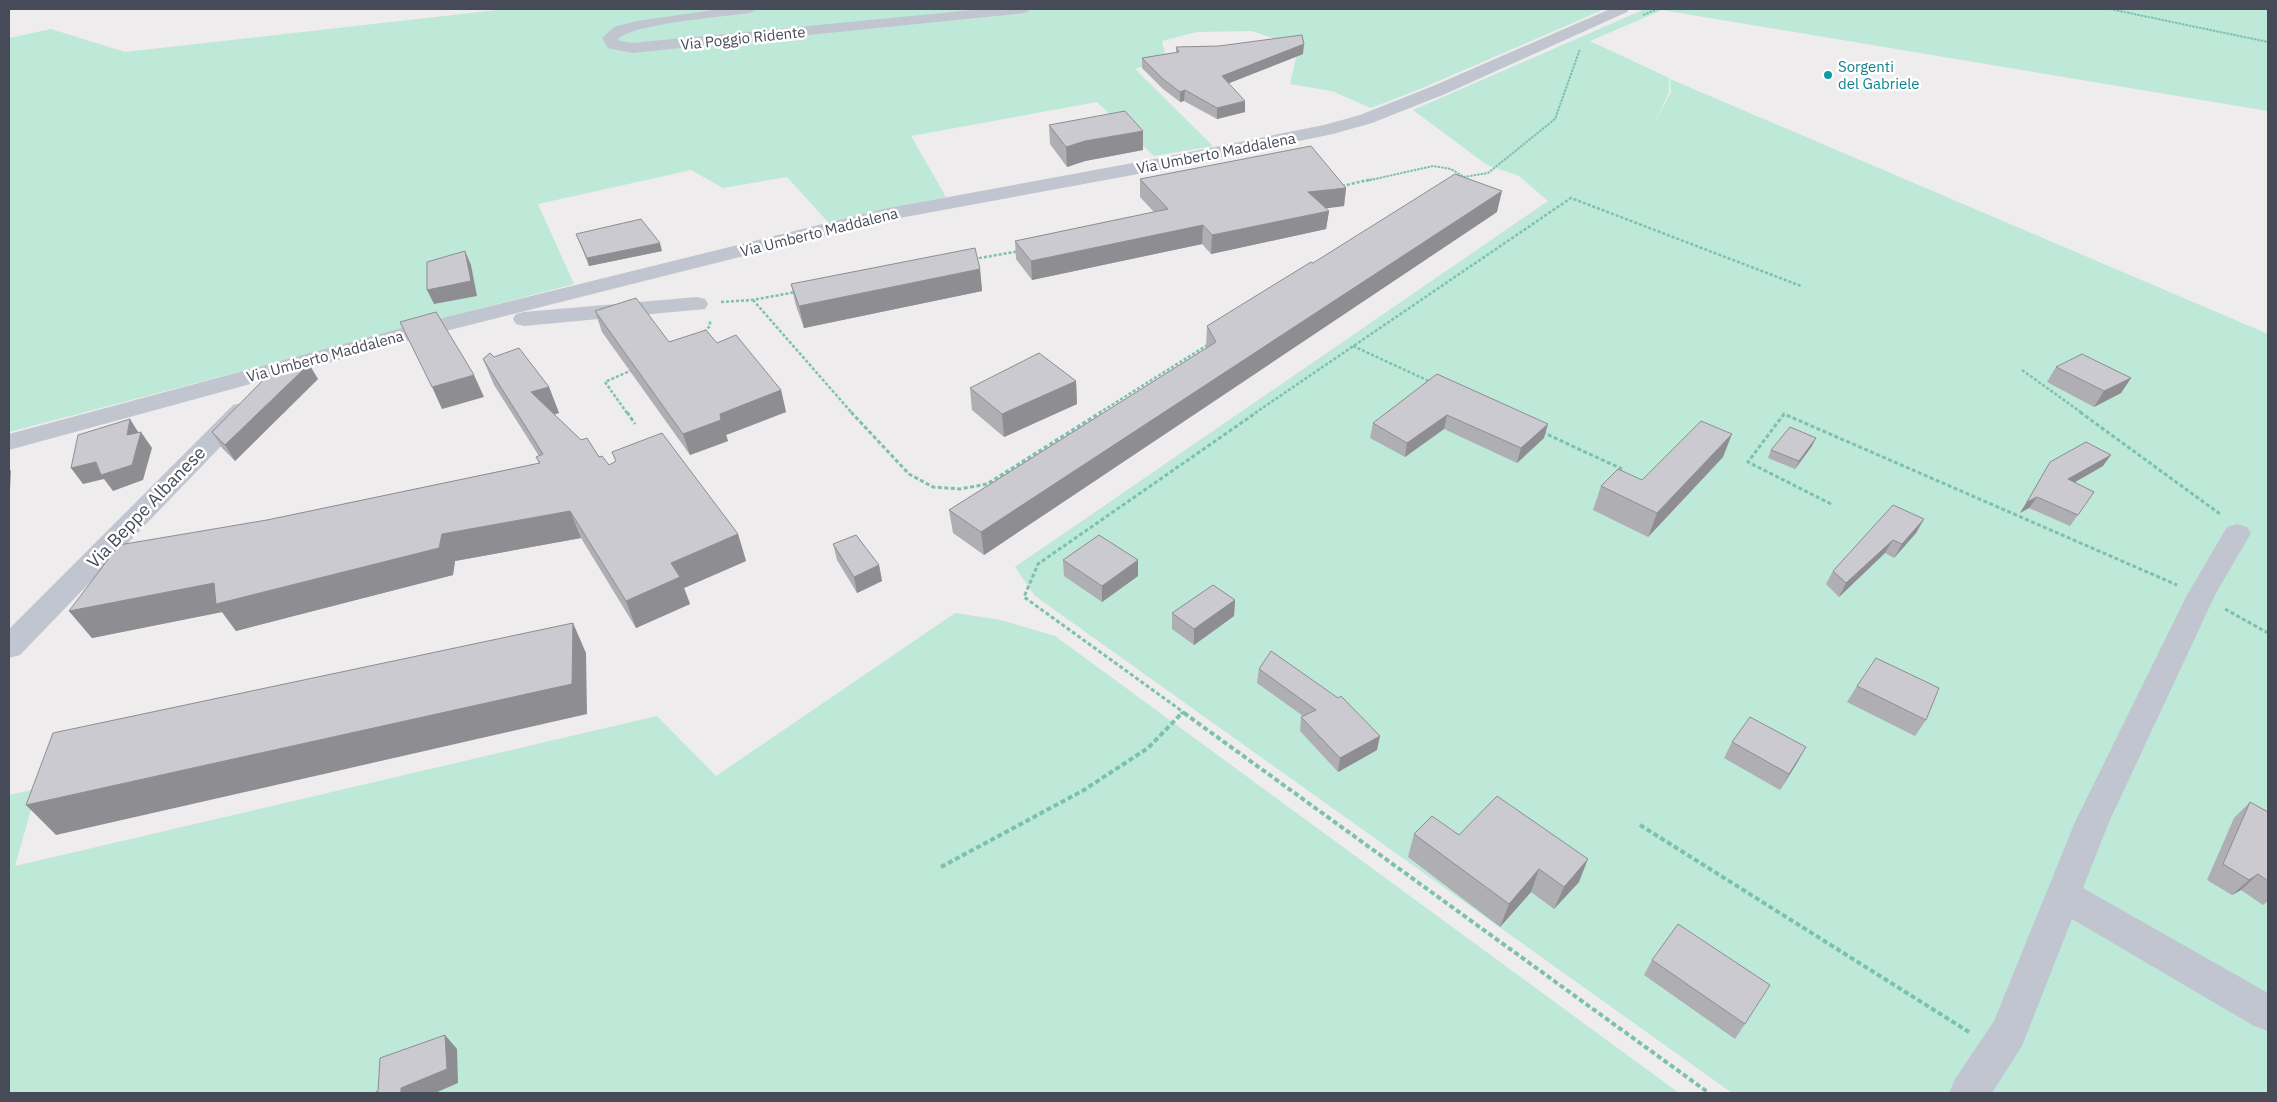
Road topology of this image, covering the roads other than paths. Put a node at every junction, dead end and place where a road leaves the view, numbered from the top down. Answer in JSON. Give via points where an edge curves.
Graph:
{"nodes":[{"id":1,"x":750,"y":9,"type":"edge"},
{"id":2,"x":1025,"y":9,"type":"edge"},
{"id":3,"x":1630,"y":13,"type":"edge"},
{"id":4,"x":697,"y":304,"type":"road end"},
{"id":5,"x":458,"y":322,"type":"junction"},
{"id":6,"x":283,"y":368,"type":"junction"},
{"id":7,"x":9,"y":442,"type":"edge"},
{"id":8,"x":2237,"y":533,"type":"road end"},
{"id":9,"x":9,"y":647,"type":"edge"},
{"id":10,"x":2063,"y":895,"type":"junction"},
{"id":11,"x":2268,"y":1012,"type":"edge"},
{"id":12,"x":1969,"y":1093,"type":"edge"}],
"edges":[{"from":1,"to":2,"type":"street","name":"Via Poggio Ridente","via":[[642,24],[619,30],[610,38],[614,45],[632,48]]},
{"from":3,"to":5,"type":"street","name":"Via Umberto Maddalena","via":[[1439,90],[1327,130],[883,215]]},
{"from":4,"to":5,"type":"street"},
{"from":5,"to":6,"type":"street","name":"Via Umberto Maddalena"},
{"from":6,"to":7,"type":"street","name":"Via Umberto Maddalena"},
{"from":6,"to":9,"type":"street","name":"Via Beppe Albanese"},
{"from":8,"to":10,"type":"street","via":[[2201,595],[2092,822]]},
{"from":10,"to":11,"type":"street"},
{"from":10,"to":12,"type":"street","via":[[2008,1033]]}]}
